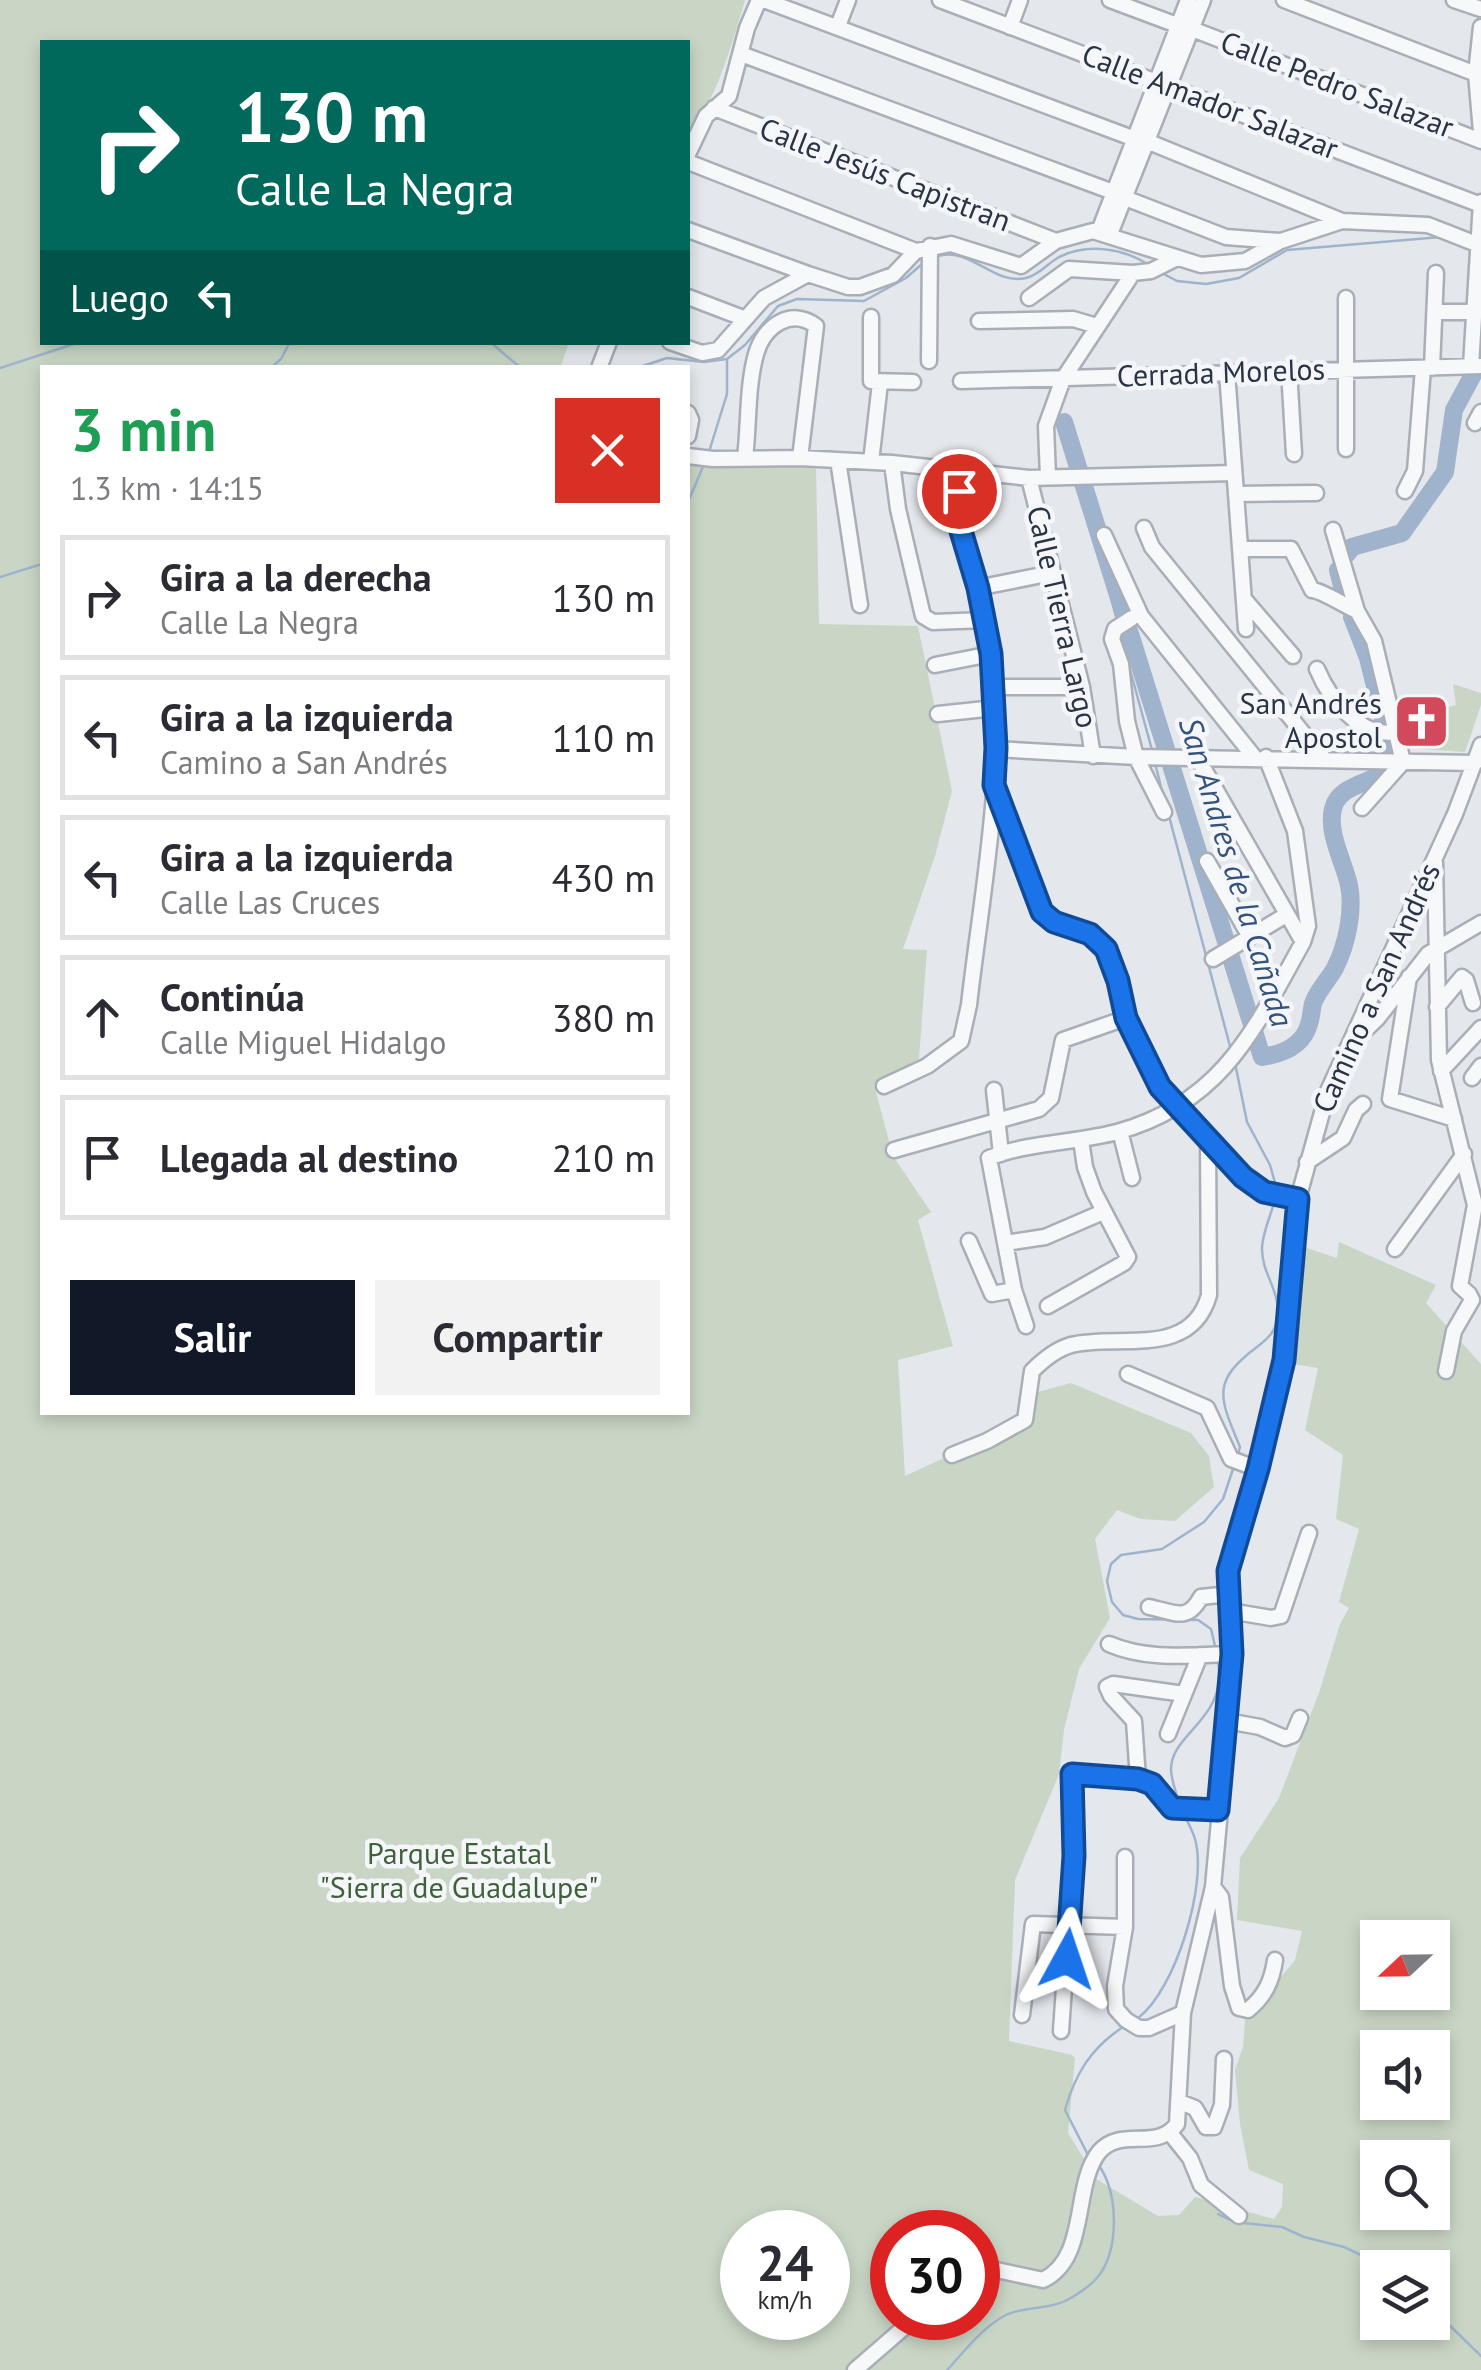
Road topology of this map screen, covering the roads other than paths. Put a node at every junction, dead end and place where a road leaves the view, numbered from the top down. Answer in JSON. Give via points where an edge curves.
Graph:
{"nodes":[{"id":1,"x":762,"y":0,"type":"edge"},
{"id":2,"x":848,"y":0,"type":"edge"},
{"id":3,"x":940,"y":0,"type":"edge"},
{"id":4,"x":1020,"y":0,"type":"edge"},
{"id":5,"x":1110,"y":0,"type":"edge"},
{"id":6,"x":1188,"y":0,"type":"edge"},
{"id":7,"x":1203,"y":0,"type":"edge"},
{"id":8,"x":1284,"y":0,"type":"edge"},
{"id":9,"x":1454,"y":0,"type":"edge"},
{"id":10,"x":1481,"y":9,"type":"edge"},
{"id":11,"x":838,"y":26,"type":"junction"},
{"id":12,"x":1010,"y":26,"type":"junction"},
{"id":13,"x":1185,"y":27,"type":"junction"},
{"id":14,"x":1481,"y":27,"type":"edge"},
{"id":15,"x":741,"y":54,"type":"junction"},
{"id":16,"x":1476,"y":74,"type":"junction"},
{"id":17,"x":1164,"y":84,"type":"junction"},
{"id":18,"x":714,"y":108,"type":"junction"},
{"id":19,"x":1481,"y":132,"type":"edge"},
{"id":20,"x":1142,"y":140,"type":"junction"},
{"id":21,"x":1481,"y":141,"type":"edge"},
{"id":22,"x":690,"y":150,"type":"edge"},
{"id":23,"x":690,"y":163,"type":"edge"},
{"id":24,"x":1119,"y":195,"type":"junction"},
{"id":25,"x":1481,"y":204,"type":"edge"},
{"id":26,"x":1480,"y":219,"type":"edge"},
{"id":27,"x":1342,"y":220,"type":"junction"},
{"id":28,"x":690,"y":231,"type":"edge"},
{"id":29,"x":1105,"y":232,"type":"junction"},
{"id":30,"x":1056,"y":241,"type":"junction"},
{"id":31,"x":1281,"y":241,"type":"junction"},
{"id":32,"x":1479,"y":244,"type":"edge"},
{"id":33,"x":923,"y":249,"type":"junction"},
{"id":34,"x":1177,"y":258,"type":"junction"},
{"id":35,"x":1133,"y":273,"type":"junction"},
{"id":36,"x":1436,"y":273,"type":"dead end"},
{"id":37,"x":808,"y":274,"type":"junction"},
{"id":38,"x":690,"y":298,"type":"edge"},
{"id":39,"x":1029,"y":298,"type":"dead end"},
{"id":40,"x":1346,"y":298,"type":"dead end"},
{"id":41,"x":1436,"y":312,"type":"junction"},
{"id":42,"x":1474,"y":312,"type":"junction"},
{"id":43,"x":872,"y":317,"type":"dead end"},
{"id":44,"x":744,"y":318,"type":"junction"},
{"id":45,"x":979,"y":321,"type":"dead end"},
{"id":46,"x":1098,"y":326,"type":"junction"},
{"id":47,"x":678,"y":345,"type":"edge"},
{"id":48,"x":929,"y":361,"type":"dead end"},
{"id":49,"x":1476,"y":366,"type":"edge"},
{"id":50,"x":1344,"y":368,"type":"junction"},
{"id":51,"x":1428,"y":368,"type":"junction"},
{"id":52,"x":1289,"y":370,"type":"junction"},
{"id":53,"x":1227,"y":372,"type":"junction"},
{"id":54,"x":1063,"y":379,"type":"junction"},
{"id":55,"x":961,"y":380,"type":"dead end"},
{"id":56,"x":913,"y":382,"type":"dead end"},
{"id":57,"x":880,"y":384,"type":"junction"},
{"id":58,"x":1346,"y":449,"type":"dead end"},
{"id":59,"x":1294,"y":454,"type":"dead end"},
{"id":60,"x":690,"y":456,"type":"edge"},
{"id":61,"x":745,"y":458,"type":"junction"},
{"id":62,"x":800,"y":458,"type":"junction"},
{"id":63,"x":838,"y":460,"type":"junction"},
{"id":64,"x":871,"y":462,"type":"junction"},
{"id":65,"x":892,"y":463,"type":"junction"},
{"id":66,"x":966,"y":470,"type":"junction"},
{"id":67,"x":1234,"y":473,"type":"junction"},
{"id":68,"x":1048,"y":477,"type":"junction"},
{"id":69,"x":1029,"y":478,"type":"junction"},
{"id":70,"x":1405,"y":492,"type":"dead end"},
{"id":71,"x":1316,"y":493,"type":"dead end"},
{"id":72,"x":1237,"y":494,"type":"junction"},
{"id":73,"x":1144,"y":528,"type":"dead end"},
{"id":74,"x":1333,"y":530,"type":"dead end"},
{"id":75,"x":1104,"y":535,"type":"dead end"},
{"id":76,"x":1241,"y":549,"type":"junction"},
{"id":77,"x":1052,"y":573,"type":"junction"},
{"id":78,"x":978,"y":588,"type":"junction"},
{"id":79,"x":1244,"y":599,"type":"junction"},
{"id":80,"x":860,"y":605,"type":"dead end"},
{"id":81,"x":1357,"y":610,"type":"junction"},
{"id":82,"x":1132,"y":618,"type":"dead end"},
{"id":83,"x":985,"y":620,"type":"junction"},
{"id":84,"x":1246,"y":629,"type":"dead end"},
{"id":85,"x":991,"y":654,"type":"junction"},
{"id":86,"x":1294,"y":656,"type":"dead end"},
{"id":87,"x":935,"y":666,"type":"dead end"},
{"id":88,"x":1318,"y":669,"type":"dead end"},
{"id":89,"x":1082,"y":687,"type":"junction"},
{"id":90,"x":994,"y":688,"type":"junction"},
{"id":91,"x":995,"y":708,"type":"junction"},
{"id":92,"x":938,"y":714,"type":"dead end"},
{"id":93,"x":1396,"y":732,"type":"junction"},
{"id":94,"x":1481,"y":744,"type":"edge"},
{"id":95,"x":996,"y":748,"type":"junction"},
{"id":96,"x":1094,"y":756,"type":"junction"},
{"id":97,"x":1197,"y":757,"type":"junction"},
{"id":98,"x":1136,"y":758,"type":"junction"},
{"id":99,"x":1260,"y":758,"type":"junction"},
{"id":100,"x":1324,"y":759,"type":"junction"},
{"id":101,"x":1402,"y":762,"type":"junction"},
{"id":102,"x":1475,"y":763,"type":"junction"},
{"id":103,"x":994,"y":785,"type":"junction"},
{"id":104,"x":1362,"y":808,"type":"dead end"},
{"id":105,"x":1164,"y":812,"type":"dead end"},
{"id":106,"x":1434,"y":858,"type":"junction"},
{"id":107,"x":1207,"y":861,"type":"dead end"},
{"id":108,"x":1286,"y":915,"type":"junction"},
{"id":109,"x":1481,"y":922,"type":"edge"},
{"id":110,"x":1250,"y":937,"type":"junction"},
{"id":111,"x":1303,"y":942,"type":"junction"},
{"id":112,"x":1436,"y":949,"type":"junction"},
{"id":113,"x":1212,"y":959,"type":"dead end"},
{"id":114,"x":1410,"y":977,"type":"junction"},
{"id":115,"x":1474,"y":1003,"type":"dead end"},
{"id":116,"x":1437,"y":1007,"type":"junction"},
{"id":117,"x":1126,"y":1018,"type":"junction"},
{"id":118,"x":1481,"y":1028,"type":"edge"},
{"id":119,"x":1349,"y":1045,"type":"junction"},
{"id":120,"x":1441,"y":1070,"type":"junction"},
{"id":121,"x":884,"y":1086,"type":"dead end"},
{"id":122,"x":994,"y":1090,"type":"dead end"},
{"id":123,"x":1363,"y":1104,"type":"dead end"},
{"id":124,"x":1180,"y":1106,"type":"junction"},
{"id":125,"x":1454,"y":1119,"type":"junction"},
{"id":126,"x":997,"y":1123,"type":"junction"},
{"id":127,"x":1120,"y":1131,"type":"junction"},
{"id":128,"x":1208,"y":1139,"type":"junction"},
{"id":129,"x":1081,"y":1140,"type":"junction"},
{"id":130,"x":894,"y":1150,"type":"dead end"},
{"id":131,"x":1464,"y":1154,"type":"junction"},
{"id":132,"x":995,"y":1156,"type":"junction"},
{"id":133,"x":1307,"y":1162,"type":"junction"},
{"id":134,"x":1132,"y":1178,"type":"dead end"},
{"id":135,"x":1298,"y":1199,"type":"junction"},
{"id":136,"x":1103,"y":1212,"type":"junction"},
{"id":137,"x":1478,"y":1216,"type":"edge"},
{"id":138,"x":969,"y":1241,"type":"dead end"},
{"id":139,"x":1005,"y":1243,"type":"junction"},
{"id":140,"x":1396,"y":1249,"type":"dead end"},
{"id":141,"x":1014,"y":1290,"type":"junction"},
{"id":142,"x":1475,"y":1292,"type":"edge"},
{"id":143,"x":1048,"y":1306,"type":"dead end"},
{"id":144,"x":1026,"y":1326,"type":"dead end"},
{"id":145,"x":1446,"y":1371,"type":"dead end"},
{"id":146,"x":1128,"y":1374,"type":"dead end"},
{"id":147,"x":952,"y":1456,"type":"dead end"},
{"id":148,"x":1258,"y":1469,"type":"junction"},
{"id":149,"x":1309,"y":1533,"type":"dead end"},
{"id":150,"x":1230,"y":1594,"type":"junction"},
{"id":151,"x":1149,"y":1607,"type":"dead end"},
{"id":152,"x":1230,"y":1611,"type":"junction"},
{"id":153,"x":1110,"y":1644,"type":"dead end"},
{"id":154,"x":1200,"y":1654,"type":"junction"},
{"id":155,"x":1232,"y":1654,"type":"junction"},
{"id":156,"x":1184,"y":1694,"type":"junction"},
{"id":157,"x":1300,"y":1718,"type":"dead end"},
{"id":158,"x":1228,"y":1721,"type":"junction"},
{"id":159,"x":1168,"y":1734,"type":"dead end"},
{"id":160,"x":1138,"y":1779,"type":"junction"},
{"id":161,"x":1218,"y":1810,"type":"junction"},
{"id":162,"x":1126,"y":1858,"type":"dead end"},
{"id":163,"x":1213,"y":1888,"type":"junction"},
{"id":164,"x":1070,"y":1923,"type":"junction"},
{"id":165,"x":1126,"y":1927,"type":"junction"},
{"id":166,"x":1275,"y":1960,"type":"dead end"},
{"id":167,"x":1184,"y":2013,"type":"junction"},
{"id":168,"x":1022,"y":2015,"type":"dead end"},
{"id":169,"x":1061,"y":2031,"type":"dead end"},
{"id":170,"x":1224,"y":2059,"type":"dead end"},
{"id":171,"x":1180,"y":2102,"type":"junction"},
{"id":172,"x":1170,"y":2133,"type":"junction"},
{"id":173,"x":1239,"y":2216,"type":"dead end"},
{"id":174,"x":1000,"y":2271,"type":"edge"},
{"id":175,"x":889,"y":2340,"type":"edge"},
{"id":176,"x":855,"y":2370,"type":"edge"}],
"edges":[{"from":1,"to":11,"type":"street"},
{"from":1,"to":15,"type":"street"},
{"from":2,"to":11,"type":"street"},
{"from":3,"to":12,"type":"street","name":"Calle Amador Salazar"},
{"from":4,"to":12,"type":"street"},
{"from":5,"to":13,"type":"street","name":"Calle Pedro Salazar"},
{"from":6,"to":13,"type":"street"},
{"from":7,"to":13,"type":"street"},
{"from":8,"to":16,"type":"street"},
{"from":9,"to":10,"type":"street"},
{"from":11,"to":20,"type":"street"},
{"from":12,"to":17,"type":"street","name":"Calle Amador Salazar"},
{"from":13,"to":17,"type":"street"},
{"from":13,"to":21,"type":"street","name":"Calle Pedro Salazar"},
{"from":14,"to":16,"type":"street"},
{"from":15,"to":18,"type":"street","via":[[729,96]]},
{"from":15,"to":24,"type":"street"},
{"from":16,"to":19,"type":"street"},
{"from":17,"to":20,"type":"street"},
{"from":17,"to":25,"type":"street","name":"Calle Amador Salazar"},
{"from":18,"to":22,"type":"street"},
{"from":18,"to":30,"type":"street","name":"Calle Jesús Capistran"},
{"from":20,"to":24,"type":"street"},
{"from":20,"to":27,"type":"street"},
{"from":23,"to":33,"type":"street"},
{"from":24,"to":29,"type":"street"},
{"from":24,"to":31,"type":"street","via":[[1226,237]]},
{"from":25,"to":26,"type":"street"},
{"from":26,"to":32,"type":"street"},
{"from":27,"to":31,"type":"street"},
{"from":27,"to":32,"type":"street","via":[[1428,225]]},
{"from":28,"to":37,"type":"street"},
{"from":29,"to":30,"type":"street"},
{"from":29,"to":34,"type":"street"},
{"from":30,"to":33,"type":"street","via":[[1017,266],[956,244]]},
{"from":31,"to":34,"type":"street","via":[[1238,263],[1201,265]]},
{"from":32,"to":42,"type":"street"},
{"from":33,"to":37,"type":"street","via":[[893,276],[860,287]]},
{"from":33,"to":48,"type":"street"},
{"from":34,"to":35,"type":"street"},
{"from":35,"to":39,"type":"street","via":[[1069,269]]},
{"from":35,"to":46,"type":"street"},
{"from":36,"to":41,"type":"street"},
{"from":37,"to":44,"type":"street","via":[[764,298]]},
{"from":38,"to":44,"type":"street"},
{"from":40,"to":50,"type":"street"},
{"from":41,"to":42,"type":"street"},
{"from":41,"to":51,"type":"street"},
{"from":42,"to":49,"type":"street"},
{"from":43,"to":57,"type":"street","via":[[869,376]]},
{"from":44,"to":47,"type":"street","via":[[718,350],[702,354]]},
{"from":45,"to":46,"type":"street","via":[[1073,319]]},
{"from":46,"to":54,"type":"street"},
{"from":49,"to":51,"type":"street","name":"Cerrada Morelos"},
{"from":50,"to":51,"type":"street","name":"Cerrada Morelos"},
{"from":50,"to":52,"type":"street","name":"Cerrada Morelos"},
{"from":50,"to":58,"type":"street"},
{"from":51,"to":70,"type":"street","via":[[1415,470]]},
{"from":52,"to":53,"type":"street","name":"Cerrada Morelos"},
{"from":52,"to":59,"type":"street"},
{"from":53,"to":54,"type":"street","name":"Cerrada Morelos"},
{"from":53,"to":67,"type":"street"},
{"from":54,"to":55,"type":"street","name":"Cerrada Morelos"},
{"from":54,"to":68,"type":"street","via":[[1046,426]]},
{"from":56,"to":57,"type":"street"},
{"from":57,"to":64,"type":"street"},
{"from":60,"to":61,"type":"street"},
{"from":61,"to":62,"type":"street"},
{"from":61,"to":62,"type":"street","via":[[759,347],[782,318],[814,323]]},
{"from":62,"to":63,"type":"street"},
{"from":63,"to":64,"type":"street"},
{"from":63,"to":80,"type":"street"},
{"from":64,"to":65,"type":"street"},
{"from":65,"to":66,"type":"street"},
{"from":65,"to":83,"type":"street","via":[[920,610],[926,620]]},
{"from":66,"to":69,"type":"street"},
{"from":66,"to":78,"type":"street","via":[[958,507]]},
{"from":67,"to":68,"type":"street"},
{"from":67,"to":72,"type":"street"},
{"from":68,"to":69,"type":"street"},
{"from":69,"to":77,"type":"street","name":"Calle Tierra Largo"},
{"from":71,"to":72,"type":"street"},
{"from":72,"to":76,"type":"street"},
{"from":73,"to":100,"type":"street","via":[[1152,547]]},
{"from":74,"to":81,"type":"street"},
{"from":75,"to":99,"type":"street","via":[[1141,616]]},
{"from":76,"to":79,"type":"street"},
{"from":76,"to":81,"type":"street","via":[[1291,549],[1312,590]]},
{"from":77,"to":78,"type":"street"},
{"from":77,"to":89,"type":"street","name":"Calle Tierra Largo"},
{"from":78,"to":83,"type":"street"},
{"from":79,"to":84,"type":"street"},
{"from":79,"to":86,"type":"street"},
{"from":81,"to":93,"type":"street","via":[[1374,641]]},
{"from":82,"to":98,"type":"street","via":[[1112,639]]},
{"from":83,"to":85,"type":"street"},
{"from":85,"to":87,"type":"street"},
{"from":85,"to":90,"type":"street"},
{"from":88,"to":93,"type":"street","via":[[1330,697],[1370,732]]},
{"from":89,"to":90,"type":"street"},
{"from":89,"to":96,"type":"street","name":"Calle Tierra Largo"},
{"from":90,"to":91,"type":"street"},
{"from":91,"to":92,"type":"street"},
{"from":91,"to":95,"type":"street"},
{"from":93,"to":101,"type":"street"},
{"from":94,"to":102,"type":"street","name":"Camino a San Andrés"},
{"from":95,"to":96,"type":"street"},
{"from":95,"to":103,"type":"street"},
{"from":96,"to":98,"type":"street"},
{"from":97,"to":98,"type":"street"},
{"from":97,"to":99,"type":"street"},
{"from":97,"to":108,"type":"street"},
{"from":98,"to":105,"type":"street"},
{"from":99,"to":100,"type":"street"},
{"from":99,"to":111,"type":"street","via":[[1296,831],[1308,926]]},
{"from":100,"to":101,"type":"street"},
{"from":101,"to":102,"type":"street"},
{"from":101,"to":104,"type":"street"},
{"from":102,"to":106,"type":"street","name":"Camino a San Andrés"},
{"from":103,"to":117,"type":"street","via":[[1042,912],[1098,940]]},
{"from":103,"to":121,"type":"street","via":[[961,1041]]},
{"from":106,"to":112,"type":"street"},
{"from":106,"to":119,"type":"street","name":"Camino a San Andrés"},
{"from":107,"to":110,"type":"street"},
{"from":108,"to":110,"type":"street"},
{"from":108,"to":111,"type":"street"},
{"from":109,"to":112,"type":"street"},
{"from":110,"to":113,"type":"street"},
{"from":111,"to":124,"type":"street","via":[[1248,1040]]},
{"from":112,"to":114,"type":"street"},
{"from":112,"to":116,"type":"street"},
{"from":114,"to":119,"type":"street"},
{"from":114,"to":125,"type":"street","via":[[1391,1100]]},
{"from":115,"to":116,"type":"street","via":[[1462,977]]},
{"from":116,"to":120,"type":"street"},
{"from":117,"to":124,"type":"street","via":[[1154,1078]]},
{"from":117,"to":126,"type":"street","via":[[1062,1040],[1052,1098]]},
{"from":118,"to":120,"type":"street"},
{"from":119,"to":133,"type":"street","name":"Camino a San Andrés"},
{"from":120,"to":125,"type":"street"},
{"from":122,"to":126,"type":"street"},
{"from":123,"to":133,"type":"street","via":[[1343,1138]]},
{"from":124,"to":127,"type":"street"},
{"from":124,"to":128,"type":"street"},
{"from":125,"to":131,"type":"street"},
{"from":126,"to":130,"type":"street"},
{"from":126,"to":132,"type":"street"},
{"from":127,"to":129,"type":"street"},
{"from":127,"to":134,"type":"street"},
{"from":128,"to":135,"type":"street","via":[[1255,1187]]},
{"from":128,"to":147,"type":"street","via":[[1208,1296],[1192,1324],[1163,1339],[1060,1349],[1032,1370],[1025,1420]]},
{"from":129,"to":132,"type":"street"},
{"from":129,"to":136,"type":"street"},
{"from":131,"to":137,"type":"street"},
{"from":131,"to":140,"type":"street"},
{"from":132,"to":139,"type":"street"},
{"from":133,"to":135,"type":"street","name":"Camino a San Andrés"},
{"from":135,"to":148,"type":"street","name":"Camino a San Andrés","via":[[1287,1345]]},
{"from":136,"to":139,"type":"street","via":[[1046,1237]]},
{"from":136,"to":143,"type":"street","via":[[1128,1257]]},
{"from":137,"to":142,"type":"street","via":[[1460,1286]]},
{"from":138,"to":141,"type":"street","via":[[992,1294]]},
{"from":139,"to":141,"type":"street"},
{"from":141,"to":144,"type":"street"},
{"from":142,"to":145,"type":"street","via":[[1454,1331]]},
{"from":146,"to":148,"type":"street","via":[[1207,1408],[1231,1459]]},
{"from":148,"to":150,"type":"street","name":"Camino a San Andrés","via":[[1230,1563]]},
{"from":149,"to":152,"type":"street","via":[[1281,1616]]},
{"from":150,"to":151,"type":"street","via":[[1201,1596],[1186,1614]]},
{"from":150,"to":152,"type":"street","name":"Camino a San Andrés"},
{"from":152,"to":155,"type":"street","name":"Camino a San Andrés"},
{"from":153,"to":154,"type":"street","via":[[1156,1655]]},
{"from":154,"to":155,"type":"street"},
{"from":154,"to":156,"type":"street"},
{"from":155,"to":158,"type":"street","name":"Camino a San Andrés"},
{"from":156,"to":159,"type":"street"},
{"from":156,"to":160,"type":"street","via":[[1107,1687],[1134,1721]]},
{"from":157,"to":158,"type":"street","via":[[1285,1738]]},
{"from":158,"to":161,"type":"street","name":"Camino a San Andrés"},
{"from":160,"to":161,"type":"street","via":[[1152,1784],[1172,1808]]},
{"from":160,"to":164,"type":"street","via":[[1072,1774]]},
{"from":161,"to":163,"type":"street","name":"Camino a San Andrés"},
{"from":162,"to":165,"type":"street"},
{"from":163,"to":166,"type":"street","via":[[1221,1897],[1239,2008],[1248,2010],[1263,1996]]},
{"from":163,"to":167,"type":"street","name":"Camino a San Andrés"},
{"from":164,"to":165,"type":"street"},
{"from":164,"to":168,"type":"street","via":[[1031,1926]]},
{"from":164,"to":169,"type":"street"},
{"from":165,"to":167,"type":"street","via":[[1116,2009],[1139,2028]]},
{"from":167,"to":171,"type":"street","name":"Camino a San Andrés"},
{"from":170,"to":171,"type":"street","via":[[1214,2127]]},
{"from":171,"to":172,"type":"street","name":"Camino a San Andrés"},
{"from":172,"to":173,"type":"street","via":[[1202,2185]]},
{"from":172,"to":174,"type":"street","via":[[1115,2140],[1097,2155],[1068,2254],[1054,2274],[1043,2280]]},
{"from":175,"to":176,"type":"street"}]}
